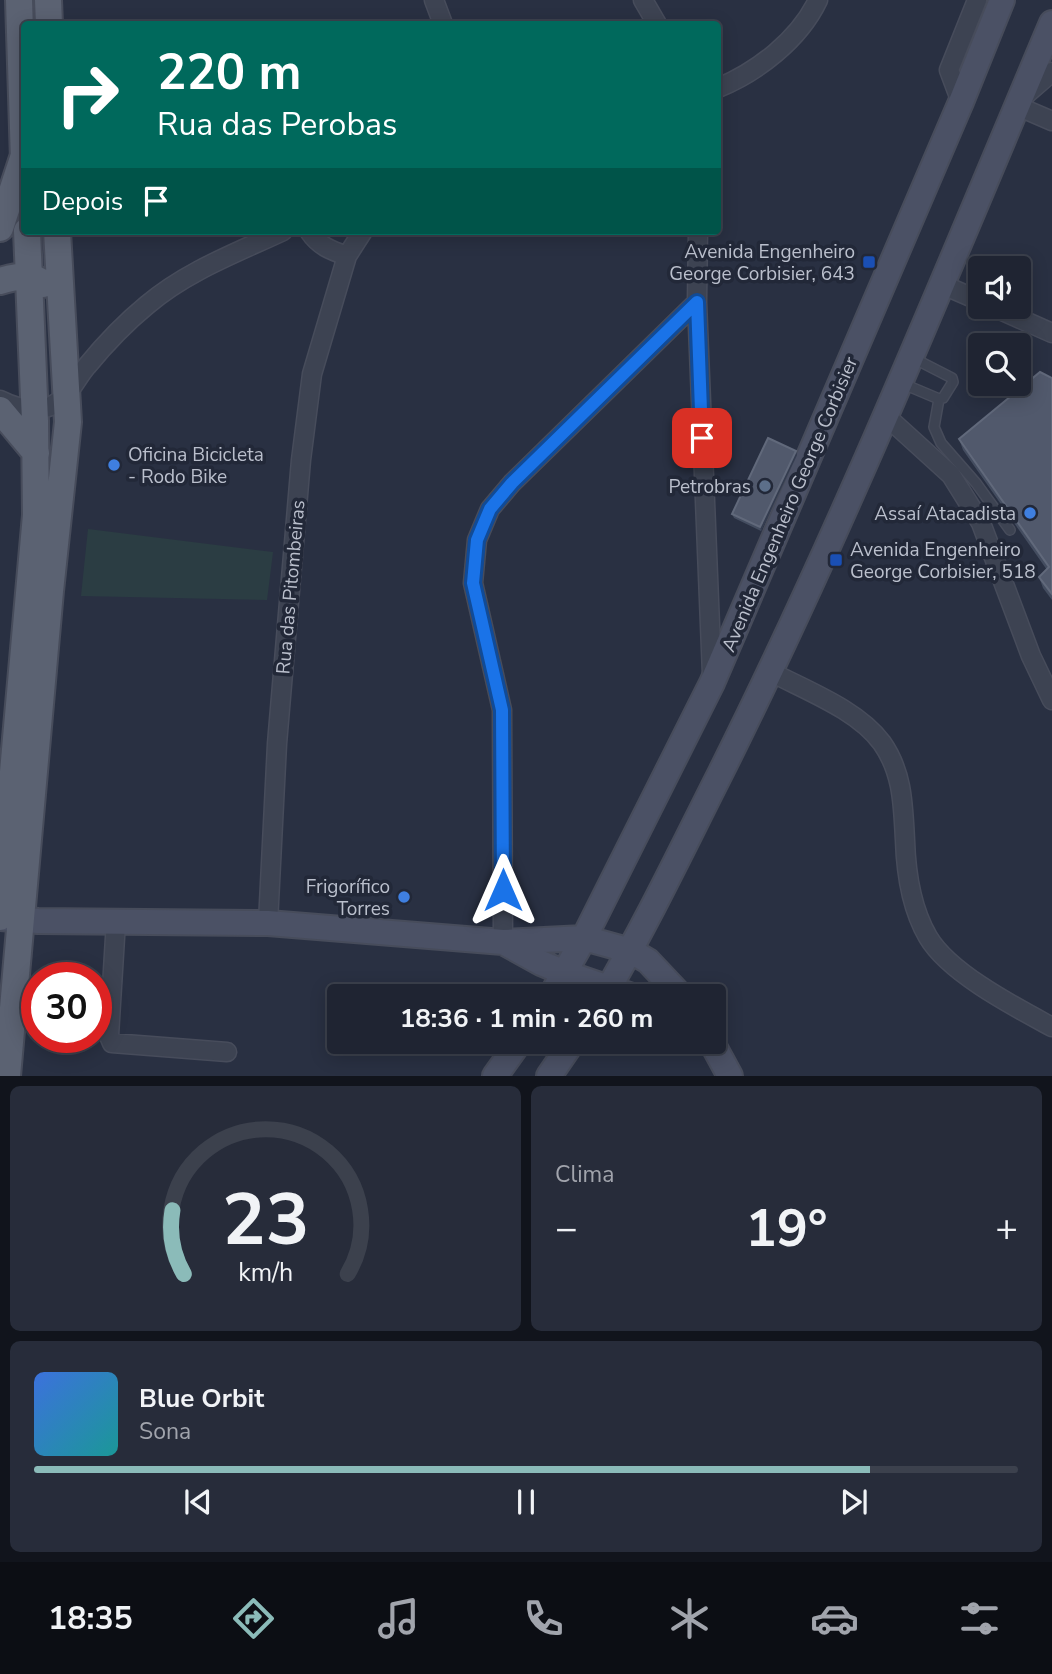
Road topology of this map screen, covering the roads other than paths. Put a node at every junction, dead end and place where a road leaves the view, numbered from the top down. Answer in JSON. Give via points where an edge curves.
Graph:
{"nodes":[{"id":1,"x":19,"y":0,"type":"edge"},
{"id":2,"x":434,"y":0,"type":"edge"},
{"id":3,"x":643,"y":0,"type":"edge"},
{"id":4,"x":818,"y":0,"type":"edge"},
{"id":5,"x":977,"y":0,"type":"edge"},
{"id":6,"x":1002,"y":0,"type":"edge"},
{"id":7,"x":442,"y":21,"type":"edge"},
{"id":8,"x":655,"y":21,"type":"edge"},
{"id":9,"x":1052,"y":23,"type":"edge"},
{"id":10,"x":21,"y":63,"type":"edge"},
{"id":11,"x":1052,"y":72,"type":"edge"},
{"id":12,"x":721,"y":88,"type":"edge"},
{"id":13,"x":961,"y":102,"type":"junction"},
{"id":14,"x":1018,"y":103,"type":"junction"},
{"id":15,"x":1052,"y":121,"type":"edge"},
{"id":16,"x":21,"y":166,"type":"edge"},
{"id":17,"x":0,"y":228,"type":"edge"},
{"id":18,"x":27,"y":235,"type":"edge"},
{"id":19,"x":57,"y":235,"type":"edge"},
{"id":20,"x":274,"y":235,"type":"edge"},
{"id":21,"x":312,"y":235,"type":"edge"},
{"id":22,"x":360,"y":235,"type":"edge"},
{"id":23,"x":698,"y":235,"type":"edge"},
{"id":24,"x":347,"y":256,"type":"junction"},
{"id":25,"x":29,"y":276,"type":"junction"},
{"id":26,"x":0,"y":281,"type":"edge"},
{"id":27,"x":941,"y":284,"type":"junction"},
{"id":28,"x":968,"y":296,"type":"edge"},
{"id":29,"x":697,"y":302,"type":"junction"},
{"id":30,"x":60,"y":309,"type":"junction"},
{"id":31,"x":1019,"y":319,"type":"edge"},
{"id":32,"x":1052,"y":334,"type":"edge"},
{"id":33,"x":910,"y":357,"type":"junction"},
{"id":34,"x":900,"y":383,"type":"junction"},
{"id":35,"x":67,"y":394,"type":"junction"},
{"id":36,"x":939,"y":399,"type":"junction"},
{"id":37,"x":0,"y":400,"type":"edge"},
{"id":38,"x":34,"y":409,"type":"junction"},
{"id":39,"x":0,"y":410,"type":"edge"},
{"id":40,"x":886,"y":416,"type":"junction"},
{"id":41,"x":36,"y":453,"type":"junction"},
{"id":42,"x":1010,"y":530,"type":"edge"},
{"id":43,"x":771,"y":672,"type":"junction"},
{"id":44,"x":712,"y":683,"type":"junction"},
{"id":45,"x":1052,"y":700,"type":"edge"},
{"id":46,"x":4,"y":817,"type":"edge"},
{"id":47,"x":7,"y":918,"type":"edge"},
{"id":48,"x":116,"y":921,"type":"junction"},
{"id":49,"x":268,"y":923,"type":"junction"},
{"id":50,"x":584,"y":938,"type":"junction"},
{"id":51,"x":503,"y":942,"type":"junction"},
{"id":52,"x":631,"y":951,"type":"junction"},
{"id":53,"x":565,"y":973,"type":"junction"},
{"id":54,"x":558,"y":984,"type":"edge"},
{"id":55,"x":591,"y":984,"type":"edge"},
{"id":56,"x":611,"y":984,"type":"edge"},
{"id":57,"x":670,"y":984,"type":"edge"},
{"id":58,"x":1052,"y":1027,"type":"edge"},
{"id":59,"x":228,"y":1052,"type":"dead end"},
{"id":60,"x":511,"y":1054,"type":"edge"},
{"id":61,"x":514,"y":1054,"type":"edge"},
{"id":62,"x":564,"y":1054,"type":"edge"},
{"id":63,"x":710,"y":1054,"type":"edge"},
{"id":64,"x":718,"y":1054,"type":"edge"},
{"id":65,"x":727,"y":1070,"type":"edge"},
{"id":66,"x":7,"y":1076,"type":"edge"},
{"id":67,"x":495,"y":1076,"type":"edge"},
{"id":68,"x":507,"y":1076,"type":"edge"},
{"id":69,"x":549,"y":1076,"type":"edge"}],
"edges":[{"from":1,"to":10,"type":"main road"},
{"from":2,"to":7,"type":"street"},
{"from":3,"to":8,"type":"street"},
{"from":4,"to":12,"type":"street","via":[[769,58]]},
{"from":5,"to":13,"type":"street","via":[[949,71]]},
{"from":6,"to":13,"type":"main road","name":"Avenida Engenheiro George Corbisier"},
{"from":9,"to":14,"type":"main road"},
{"from":11,"to":14,"type":"street"},
{"from":13,"to":44,"type":"main road","name":"Avenida Engenheiro George Corbisier"},
{"from":14,"to":15,"type":"street"},
{"from":14,"to":27,"type":"main road"},
{"from":16,"to":17,"type":"main road"},
{"from":18,"to":25,"type":"main road"},
{"from":19,"to":30,"type":"main road"},
{"from":20,"to":35,"type":"street","via":[[190,274],[147,305],[107,342]]},
{"from":21,"to":24,"type":"street","via":[[328,250]]},
{"from":22,"to":24,"type":"street","name":"Rua das Pitombeiras"},
{"from":23,"to":29,"type":"street"},
{"from":24,"to":49,"type":"street","name":"Rua das Pitombeiras","via":[[312,374],[301,460],[277,744]]},
{"from":25,"to":26,"type":"main road"},
{"from":25,"to":30,"type":"main road","via":[[38,279]]},
{"from":25,"to":38,"type":"main road"},
{"from":27,"to":28,"type":"street"},
{"from":27,"to":33,"type":"main road"},
{"from":29,"to":44,"type":"street"},
{"from":29,"to":51,"type":"street","via":[[512,483],[490,509],[477,540],[473,583],[502,710]]},
{"from":30,"to":35,"type":"main road"},
{"from":31,"to":32,"type":"street"},
{"from":33,"to":34,"type":"main road"},
{"from":33,"to":36,"type":"lane","via":[[952,377]]},
{"from":34,"to":36,"type":"lane"},
{"from":34,"to":40,"type":"main road"},
{"from":35,"to":38,"type":"street","via":[[54,405]]},
{"from":35,"to":47,"type":"main road","via":[[50,591]]},
{"from":36,"to":42,"type":"lane","via":[[934,427],[941,443]]},
{"from":37,"to":38,"type":"street"},
{"from":38,"to":41,"type":"main road"},
{"from":39,"to":41,"type":"main road"},
{"from":40,"to":43,"type":"main road"},
{"from":40,"to":45,"type":"street","via":[[951,475],[981,523]]},
{"from":41,"to":46,"type":"main road","via":[[36,515]]},
{"from":43,"to":52,"type":"main road"},
{"from":43,"to":58,"type":"street","via":[[861,720],[881,741],[902,789],[912,898],[929,939],[962,974]]},
{"from":44,"to":50,"type":"main road","name":"Avenida Engenheiro George Corbisier"},
{"from":46,"to":47,"type":"main road"},
{"from":47,"to":48,"type":"main road"},
{"from":47,"to":66,"type":"main road"},
{"from":48,"to":49,"type":"main road"},
{"from":48,"to":59,"type":"street","via":[[111,1043]]},
{"from":49,"to":51,"type":"main road"},
{"from":50,"to":51,"type":"main road"},
{"from":50,"to":52,"type":"main road"},
{"from":50,"to":53,"type":"main road","name":"Avenida Engenheiro George Corbisier"},
{"from":51,"to":53,"type":"main road"},
{"from":52,"to":56,"type":"main road"},
{"from":52,"to":57,"type":"main road"},
{"from":53,"to":54,"type":"main road","name":"Avenida Engenheiro George Corbisier"},
{"from":53,"to":55,"type":"main road"},
{"from":60,"to":67,"type":"main road"},
{"from":61,"to":68,"type":"main road"},
{"from":62,"to":69,"type":"main road"},
{"from":63,"to":65,"type":"main road"},
{"from":64,"to":65,"type":"main road"}]}
